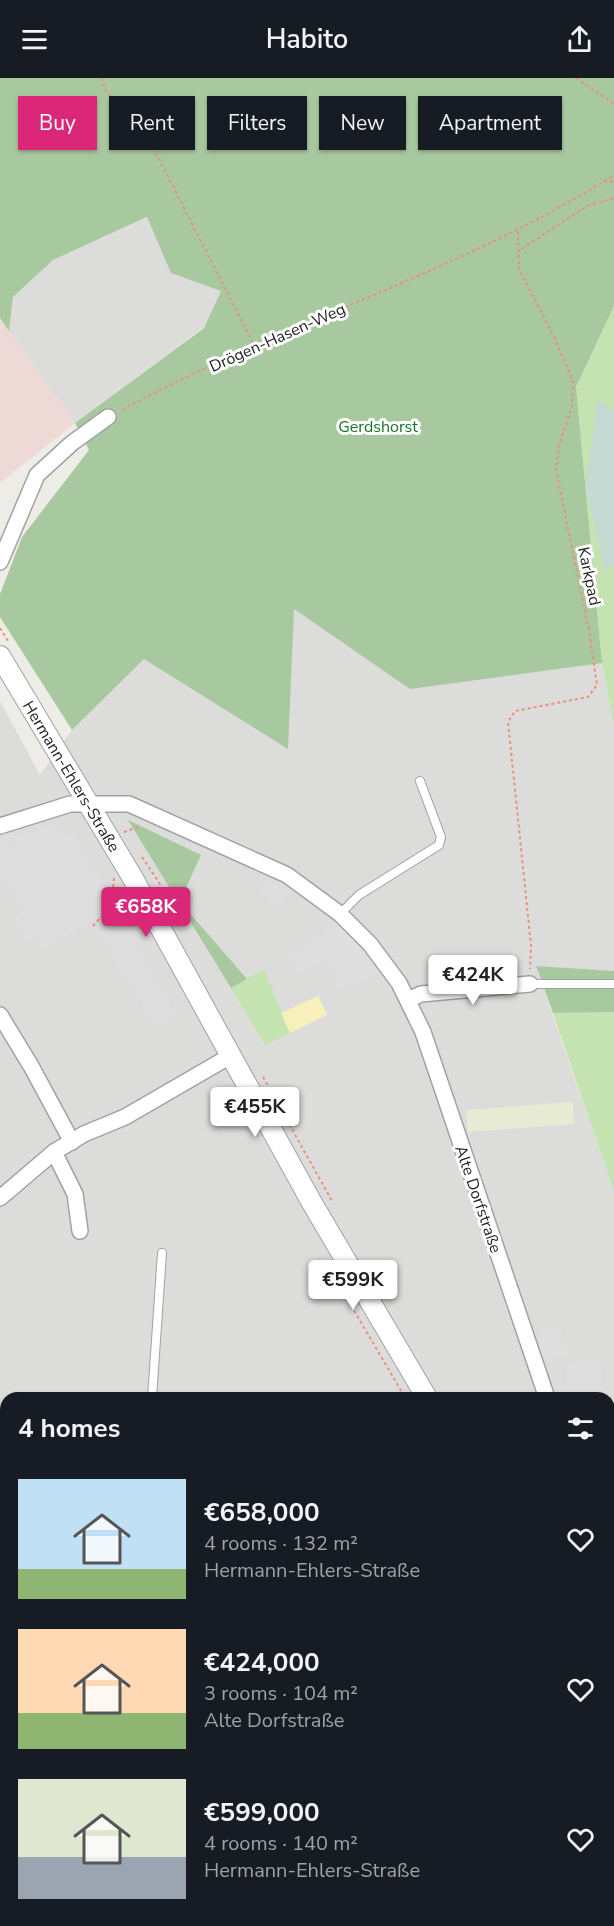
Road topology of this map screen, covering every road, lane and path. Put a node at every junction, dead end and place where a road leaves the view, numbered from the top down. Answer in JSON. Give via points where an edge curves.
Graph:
{"nodes":[{"id":1,"x":101,"y":78,"type":"edge"},
{"id":2,"x":576,"y":78,"type":"edge"},
{"id":3,"x":614,"y":104,"type":"edge"},
{"id":4,"x":614,"y":175,"type":"edge"},
{"id":5,"x":604,"y":181,"type":"junction"},
{"id":6,"x":614,"y":182,"type":"edge"},
{"id":7,"x":614,"y":196,"type":"edge"},
{"id":8,"x":518,"y":231,"type":"junction"},
{"id":9,"x":517,"y":252,"type":"junction"},
{"id":10,"x":255,"y":347,"type":"junction"},
{"id":11,"x":108,"y":417,"type":"joint"},
{"id":12,"x":0,"y":562,"type":"edge"},
{"id":13,"x":0,"y":656,"type":"edge"},
{"id":14,"x":420,"y":781,"type":"dead end"},
{"id":15,"x":90,"y":804,"type":"junction"},
{"id":16,"x":0,"y":826,"type":"edge"},
{"id":17,"x":116,"y":876,"type":"dead end"},
{"id":18,"x":124,"y":904,"type":"dead end"},
{"id":19,"x":118,"y":908,"type":"junction"},
{"id":20,"x":340,"y":914,"type":"junction"},
{"id":21,"x":93,"y":926,"type":"dead end"},
{"id":22,"x":530,"y":984,"type":"junction"},
{"id":23,"x":614,"y":984,"type":"edge"},
{"id":24,"x":408,"y":1000,"type":"junction"},
{"id":25,"x":0,"y":1016,"type":"edge"},
{"id":26,"x":232,"y":1055,"type":"junction"},
{"id":27,"x":72,"y":1142,"type":"junction"},
{"id":28,"x":54,"y":1152,"type":"junction"},
{"id":29,"x":0,"y":1198,"type":"edge"},
{"id":30,"x":80,"y":1231,"type":"dead end"},
{"id":31,"x":162,"y":1253,"type":"dead end"},
{"id":32,"x":152,"y":1392,"type":"edge"},
{"id":33,"x":423,"y":1392,"type":"edge"},
{"id":34,"x":545,"y":1392,"type":"edge"}],
"edges":[{"from":1,"to":10,"type":"path","via":[[107,93],[136,114]]},
{"from":2,"to":3,"type":"path"},
{"from":4,"to":5,"type":"path","name":"Drögen-Hasen-Weg"},
{"from":5,"to":6,"type":"path"},
{"from":5,"to":8,"type":"path","name":"Drögen-Hasen-Weg"},
{"from":7,"to":9,"type":"path","via":[[587,206]]},
{"from":8,"to":9,"type":"path","name":"Karkpad"},
{"from":8,"to":10,"type":"path","name":"Drögen-Hasen-Weg"},
{"from":9,"to":22,"type":"path","name":"Karkpad","via":[[519,269],[573,381],[572,406],[556,470],[597,685],[588,697],[515,711],[508,722],[531,945]]},
{"from":10,"to":11,"type":"path","name":"Drögen-Hasen-Weg"},
{"from":11,"to":12,"type":"street","via":[[37,475]]},
{"from":13,"to":15,"type":"street","name":"Hermann-Ehlers-Straße"},
{"from":14,"to":20,"type":"lane","via":[[441,837],[439,845],[359,895]]},
{"from":15,"to":16,"type":"street","name":"Alte Dorfstraße","via":[[70,804]]},
{"from":15,"to":20,"type":"street","name":"Alte Dorfstraße","via":[[135,806],[287,875]]},
{"from":15,"to":26,"type":"street","name":"Hermann-Ehlers-Straße"},
{"from":17,"to":19,"type":"path","via":[[112,883]]},
{"from":18,"to":19,"type":"path"},
{"from":19,"to":21,"type":"path"},
{"from":20,"to":24,"type":"street","name":"Alte Dorfstraße","via":[[370,944]]},
{"from":22,"to":23,"type":"lane"},
{"from":22,"to":24,"type":"street","via":[[421,994]]},
{"from":24,"to":34,"type":"street","name":"Alte Dorfstraße","via":[[423,1032]]},
{"from":25,"to":27,"type":"street"},
{"from":26,"to":27,"type":"street","via":[[125,1117]]},
{"from":26,"to":33,"type":"street","name":"Hermann-Ehlers-Straße","via":[[312,1203]]},
{"from":27,"to":28,"type":"street"},
{"from":28,"to":29,"type":"street"},
{"from":28,"to":30,"type":"street","via":[[75,1194]]},
{"from":31,"to":32,"type":"lane"}]}
